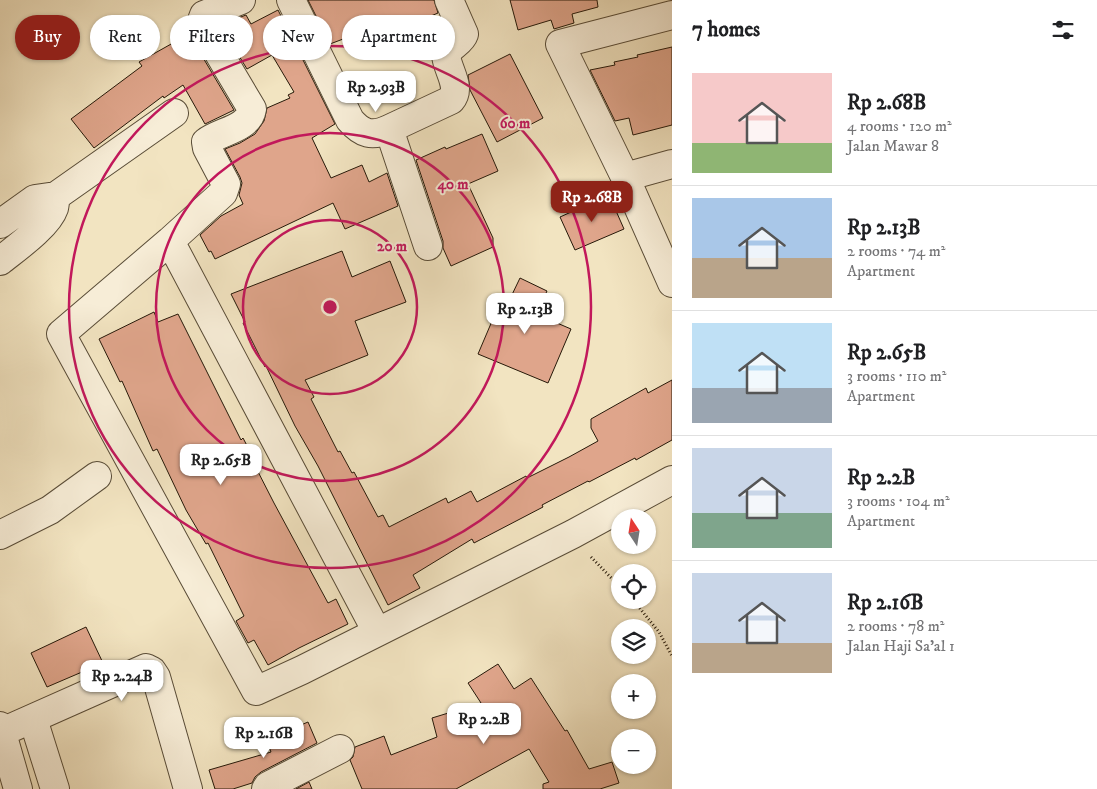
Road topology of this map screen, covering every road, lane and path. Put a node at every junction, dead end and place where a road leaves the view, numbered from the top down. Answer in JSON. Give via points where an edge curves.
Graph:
{"nodes":[{"id":1,"x":241,"y":0,"type":"edge"},
{"id":2,"x":291,"y":0,"type":"edge"},
{"id":3,"x":449,"y":0,"type":"edge"},
{"id":4,"x":672,"y":14,"type":"edge"},
{"id":5,"x":174,"y":113,"type":"dead end"},
{"id":6,"x":390,"y":130,"type":"junction"},
{"id":7,"x":672,"y":164,"type":"edge"},
{"id":8,"x":625,"y":177,"type":"junction"},
{"id":9,"x":56,"y":196,"type":"junction"},
{"id":10,"x":0,"y":224,"type":"edge"},
{"id":11,"x":170,"y":241,"type":"junction"},
{"id":12,"x":428,"y":246,"type":"dead end"},
{"id":13,"x":0,"y":261,"type":"edge"},
{"id":14,"x":672,"y":283,"type":"edge"},
{"id":15,"x":97,"y":476,"type":"dead end"},
{"id":16,"x":672,"y":480,"type":"edge"},
{"id":17,"x":573,"y":534,"type":"junction"},
{"id":18,"x":0,"y":535,"type":"edge"},
{"id":19,"x":611,"y":577,"type":"edge"},
{"id":20,"x":640,"y":609,"type":"edge"},
{"id":21,"x":377,"y":632,"type":"junction"},
{"id":22,"x":672,"y":656,"type":"edge"},
{"id":23,"x":33,"y":719,"type":"junction"},
{"id":24,"x":1,"y":729,"type":"edge"},
{"id":25,"x":340,"y":749,"type":"dead end"},
{"id":26,"x":18,"y":789,"type":"edge"},
{"id":27,"x":55,"y":789,"type":"edge"},
{"id":28,"x":188,"y":789,"type":"edge"},
{"id":29,"x":266,"y":789,"type":"edge"}],
"edges":[{"from":1,"to":11,"type":"street","via":[[204,15],[201,23],[252,109],[251,117],[206,142],[226,184],[223,193]]},
{"from":2,"to":6,"type":"street","via":[[350,120],[365,133]]},
{"from":3,"to":6,"type":"street","via":[[464,34],[446,56],[455,95],[451,100]]},
{"from":4,"to":8,"type":"street","via":[[560,44]]},
{"from":5,"to":9,"type":"street"},
{"from":6,"to":12,"type":"street"},
{"from":7,"to":8,"type":"street"},
{"from":8,"to":14,"type":"street"},
{"from":9,"to":10,"type":"street","via":[[35,199]]},
{"from":9,"to":13,"type":"street","via":[[54,209],[34,234]]},
{"from":11,"to":21,"type":"street"},
{"from":11,"to":21,"type":"street","via":[[61,334],[256,691]]},
{"from":15,"to":18,"type":"street","via":[[50,510]]},
{"from":16,"to":17,"type":"street"},
{"from":17,"to":19,"type":"path"},
{"from":17,"to":21,"type":"street"},
{"from":20,"to":22,"type":"path","via":[[659,632]]},
{"from":23,"to":24,"type":"street"},
{"from":23,"to":27,"type":"street"},
{"from":23,"to":28,"type":"street","via":[[146,668],[156,678]]},
{"from":24,"to":26,"type":"street"},
{"from":25,"to":29,"type":"street"}]}
